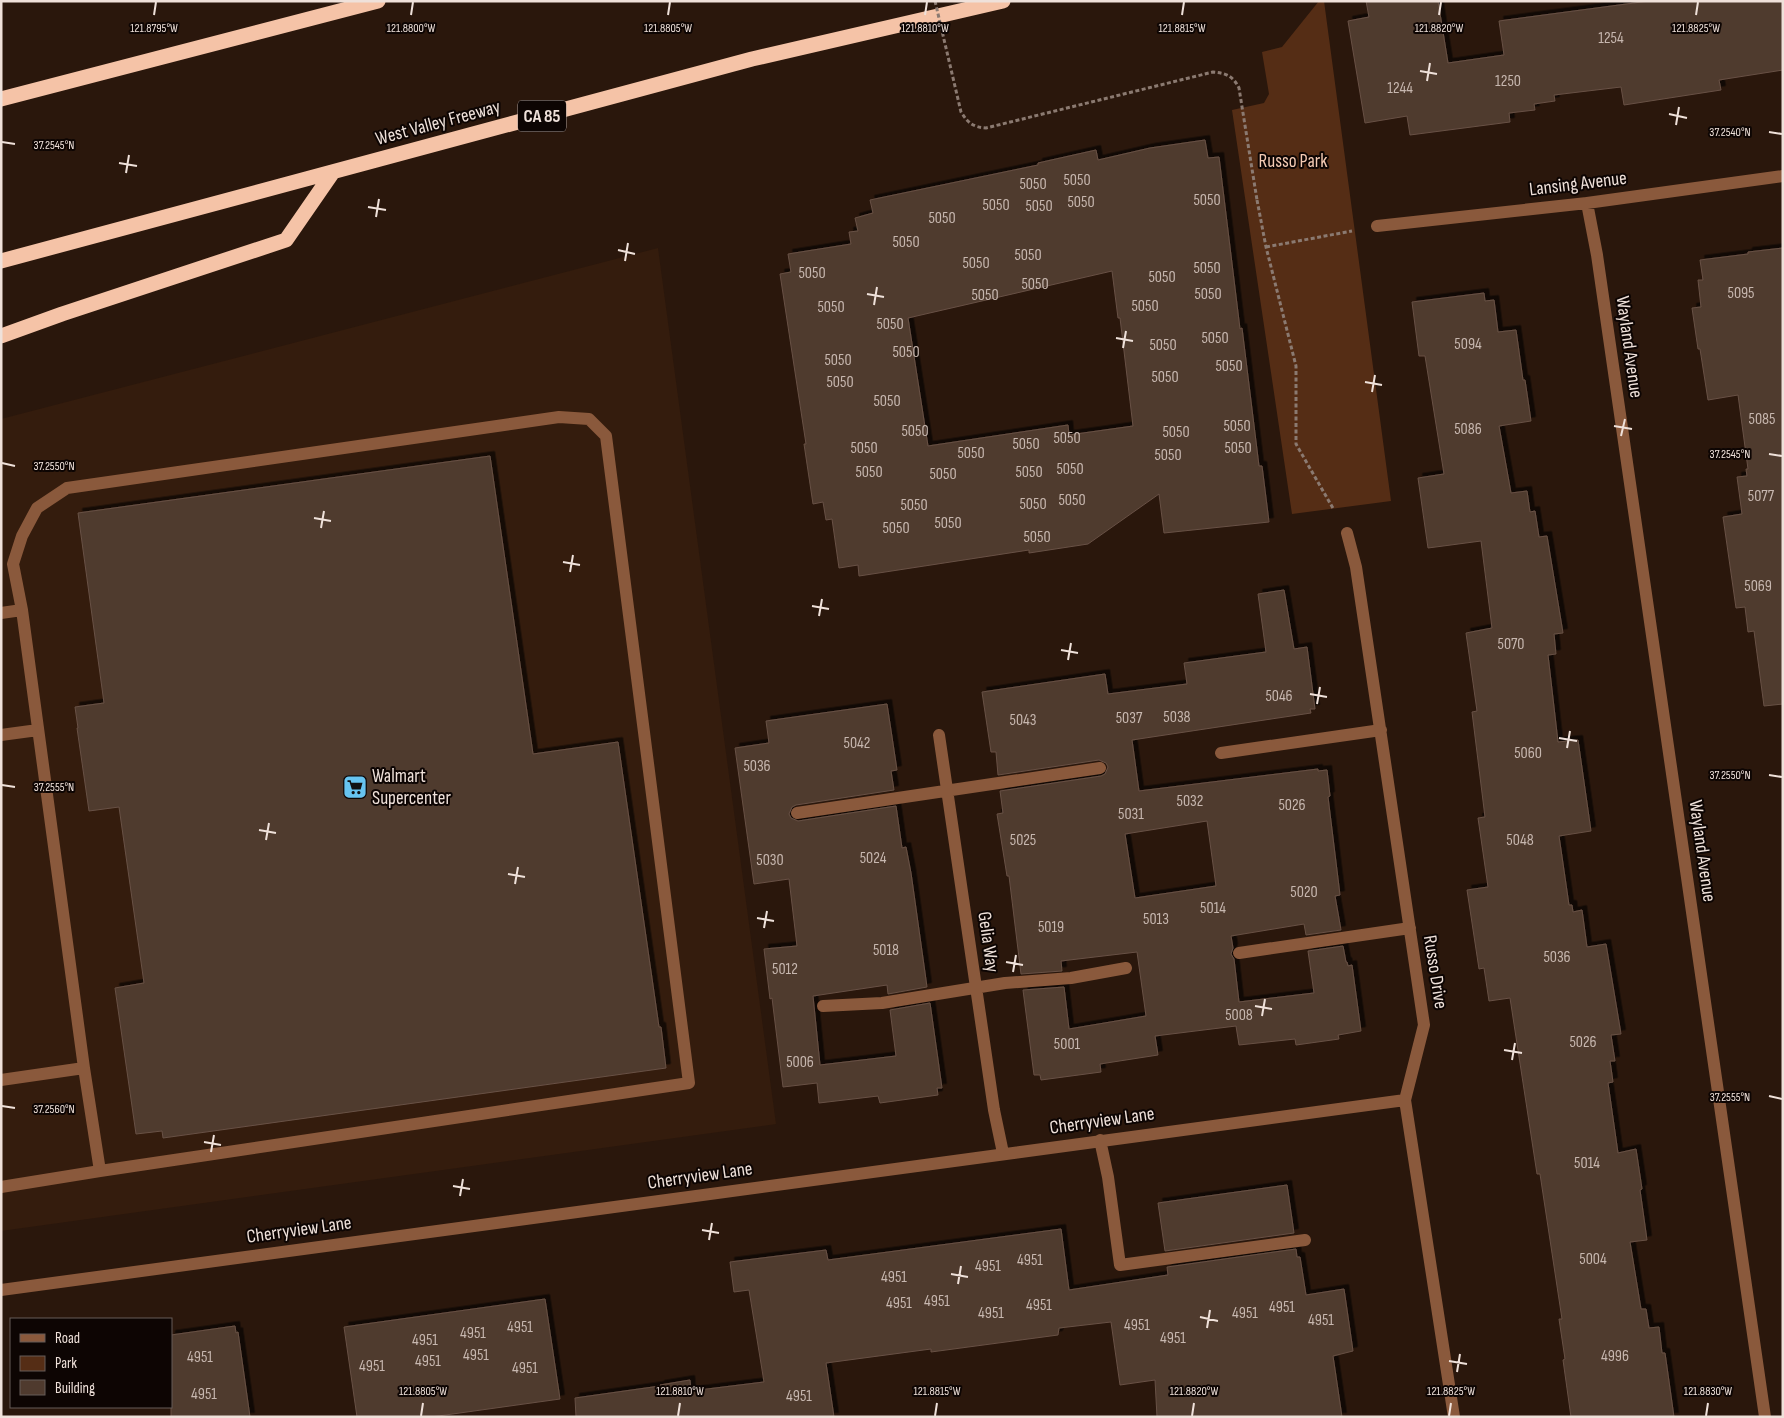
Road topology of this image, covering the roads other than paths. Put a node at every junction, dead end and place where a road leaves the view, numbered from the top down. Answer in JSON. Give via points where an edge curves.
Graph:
{"nodes":[{"id":1,"x":378,"y":1,"type":"edge"},
{"id":2,"x":1003,"y":1,"type":"edge"},
{"id":3,"x":1,"y":99,"type":"edge"},
{"id":4,"x":333,"y":172,"type":"junction"},
{"id":5,"x":1783,"y":176,"type":"edge"},
{"id":6,"x":1587,"y":203,"type":"junction"},
{"id":7,"x":1378,"y":226,"type":"road end"},
{"id":8,"x":1,"y":261,"type":"edge"},
{"id":9,"x":1,"y":336,"type":"edge"},
{"id":10,"x":1346,"y":533,"type":"road end"},
{"id":11,"x":22,"y":610,"type":"junction"},
{"id":12,"x":1,"y":612,"type":"edge"},
{"id":13,"x":38,"y":730,"type":"junction"},
{"id":14,"x":1381,"y":730,"type":"junction"},
{"id":15,"x":1,"y":735,"type":"edge"},
{"id":16,"x":939,"y":735,"type":"dead end"},
{"id":17,"x":1221,"y":754,"type":"dead end"},
{"id":18,"x":1100,"y":768,"type":"dead end"},
{"id":19,"x":947,"y":791,"type":"junction"},
{"id":20,"x":797,"y":813,"type":"dead end"},
{"id":21,"x":1410,"y":928,"type":"junction"},
{"id":22,"x":1239,"y":953,"type":"dead end"},
{"id":23,"x":1126,"y":968,"type":"dead end"},
{"id":24,"x":976,"y":988,"type":"junction"},
{"id":25,"x":823,"y":1006,"type":"dead end"},
{"id":26,"x":84,"y":1068,"type":"junction"},
{"id":27,"x":1,"y":1080,"type":"edge"},
{"id":28,"x":1405,"y":1100,"type":"junction"},
{"id":29,"x":1100,"y":1140,"type":"junction"},
{"id":30,"x":1003,"y":1154,"type":"junction"},
{"id":31,"x":100,"y":1171,"type":"junction"},
{"id":32,"x":1,"y":1187,"type":"edge"},
{"id":33,"x":1305,"y":1240,"type":"dead end"},
{"id":34,"x":1,"y":1290,"type":"edge"},
{"id":35,"x":1454,"y":1417,"type":"edge"},
{"id":36,"x":1765,"y":1417,"type":"edge"}],
"edges":[{"from":1,"to":3,"type":"highway"},
{"from":2,"to":4,"type":"highway","name":"West Valley Freeway","number":"CA 85","via":[[752,59]]},
{"from":4,"to":8,"type":"highway","name":"West Valley Freeway","number":"CA 85"},
{"from":4,"to":9,"type":"highway","via":[[286,240]]},
{"from":5,"to":6,"type":"street","name":"Lansing Avenue"},
{"from":6,"to":7,"type":"street","name":"Lansing Avenue"},
{"from":6,"to":36,"type":"street","name":"Wayland Avenue"},
{"from":10,"to":14,"type":"street","name":"Russo Drive","via":[[1356,567]]},
{"from":11,"to":12,"type":"street"},
{"from":11,"to":13,"type":"street"},
{"from":11,"to":31,"type":"street","via":[[13,564],[22,536],[37,508],[67,488],[559,417],[589,419],[606,436],[690,1083]]},
{"from":13,"to":15,"type":"street"},
{"from":13,"to":26,"type":"street"},
{"from":14,"to":17,"type":"street"},
{"from":14,"to":21,"type":"street","name":"Russo Drive"},
{"from":16,"to":19,"type":"street","name":"Gelia Way"},
{"from":18,"to":19,"type":"street"},
{"from":19,"to":20,"type":"street"},
{"from":19,"to":24,"type":"street","name":"Gelia Way"},
{"from":21,"to":22,"type":"street"},
{"from":21,"to":28,"type":"street","name":"Russo Drive","via":[[1424,1025]]},
{"from":23,"to":24,"type":"street","via":[[1071,978]]},
{"from":24,"to":25,"type":"street","via":[[882,1003]]},
{"from":24,"to":30,"type":"street","name":"Gelia Way"},
{"from":26,"to":27,"type":"street"},
{"from":26,"to":31,"type":"street"},
{"from":28,"to":29,"type":"street","name":"Cherryview Lane"},
{"from":28,"to":35,"type":"street","name":"Russo Drive"},
{"from":29,"to":30,"type":"street","name":"Cherryview Lane"},
{"from":29,"to":33,"type":"street","via":[[1120,1265]]},
{"from":30,"to":34,"type":"street","name":"Cherryview Lane"},
{"from":31,"to":32,"type":"street"}]}
